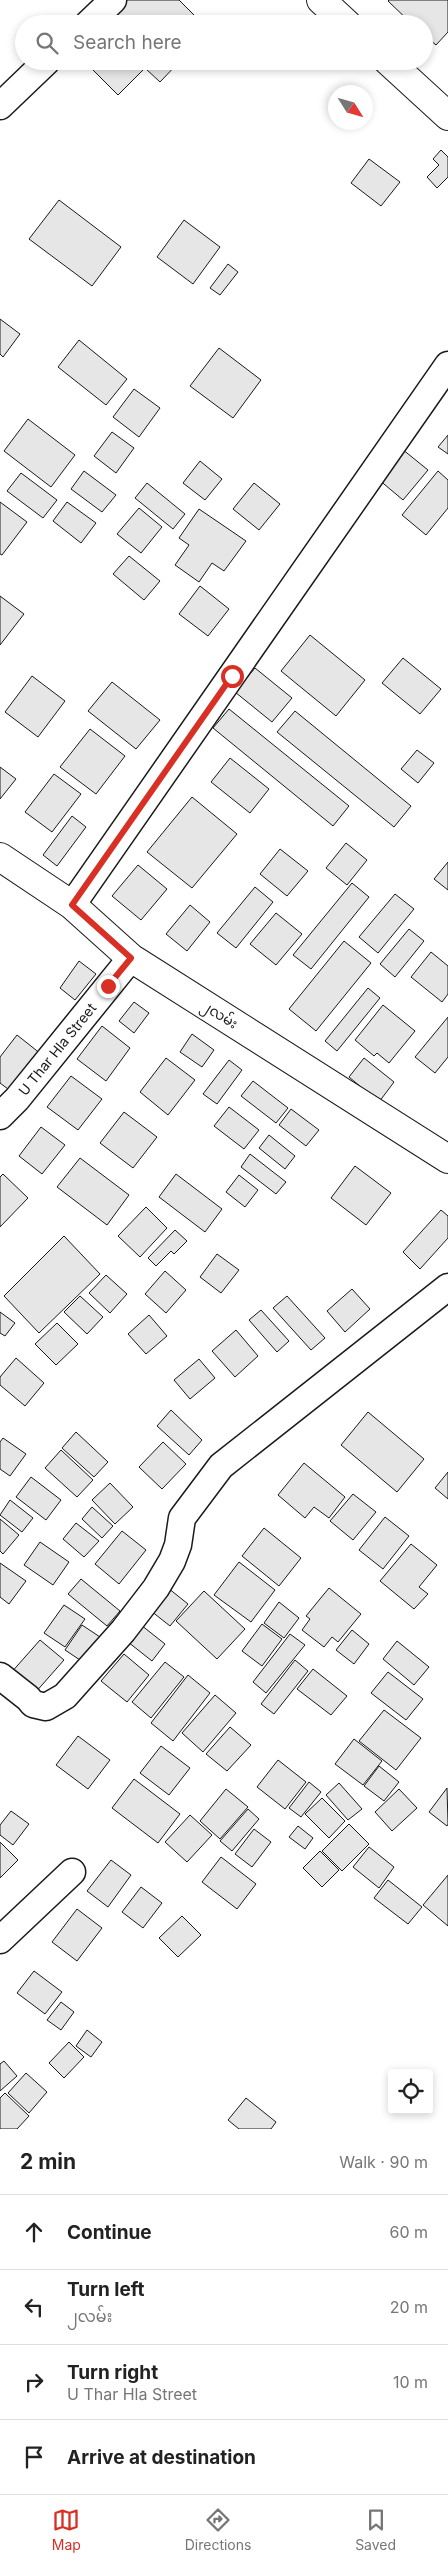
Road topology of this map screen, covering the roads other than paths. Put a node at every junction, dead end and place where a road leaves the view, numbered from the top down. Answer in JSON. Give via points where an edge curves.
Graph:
{"nodes":[{"id":1,"x":113,"y":0,"type":"edge"},
{"id":2,"x":321,"y":0,"type":"edge"},
{"id":3,"x":97,"y":15,"type":"edge"},
{"id":4,"x":337,"y":15,"type":"edge"},
{"id":5,"x":38,"y":70,"type":"edge"},
{"id":6,"x":398,"y":70,"type":"edge"},
{"id":7,"x":0,"y":106,"type":"edge"},
{"id":8,"x":448,"y":116,"type":"edge"},
{"id":9,"x":448,"y":365,"type":"edge"},
{"id":10,"x":0,"y":857,"type":"edge"},
{"id":11,"x":72,"y":905,"type":"junction"},
{"id":12,"x":131,"y":958,"type":"junction"},
{"id":13,"x":0,"y":1116,"type":"edge"},
{"id":14,"x":448,"y":1159,"type":"edge"},
{"id":15,"x":448,"y":1287,"type":"edge"},
{"id":16,"x":0,"y":1676,"type":"edge"},
{"id":17,"x":72,"y":1872,"type":"dead end"},
{"id":18,"x":0,"y":1940,"type":"edge"}],
"edges":[{"from":1,"to":3,"type":"street"},
{"from":2,"to":4,"type":"street"},
{"from":5,"to":7,"type":"street"},
{"from":6,"to":8,"type":"street"},
{"from":9,"to":11,"type":"street"},
{"from":10,"to":11,"type":"street","name":"၂လမ်း"},
{"from":11,"to":12,"type":"street","name":"၂လမ်း"},
{"from":12,"to":13,"type":"street","name":"U Thar Hla Street"},
{"from":12,"to":14,"type":"street","name":"၂လမ်း"},
{"from":15,"to":16,"type":"street","via":[[222,1466],[182,1518],[178,1545],[156,1588],[65,1696],[46,1707],[33,1704]]},
{"from":17,"to":18,"type":"street"}]}
